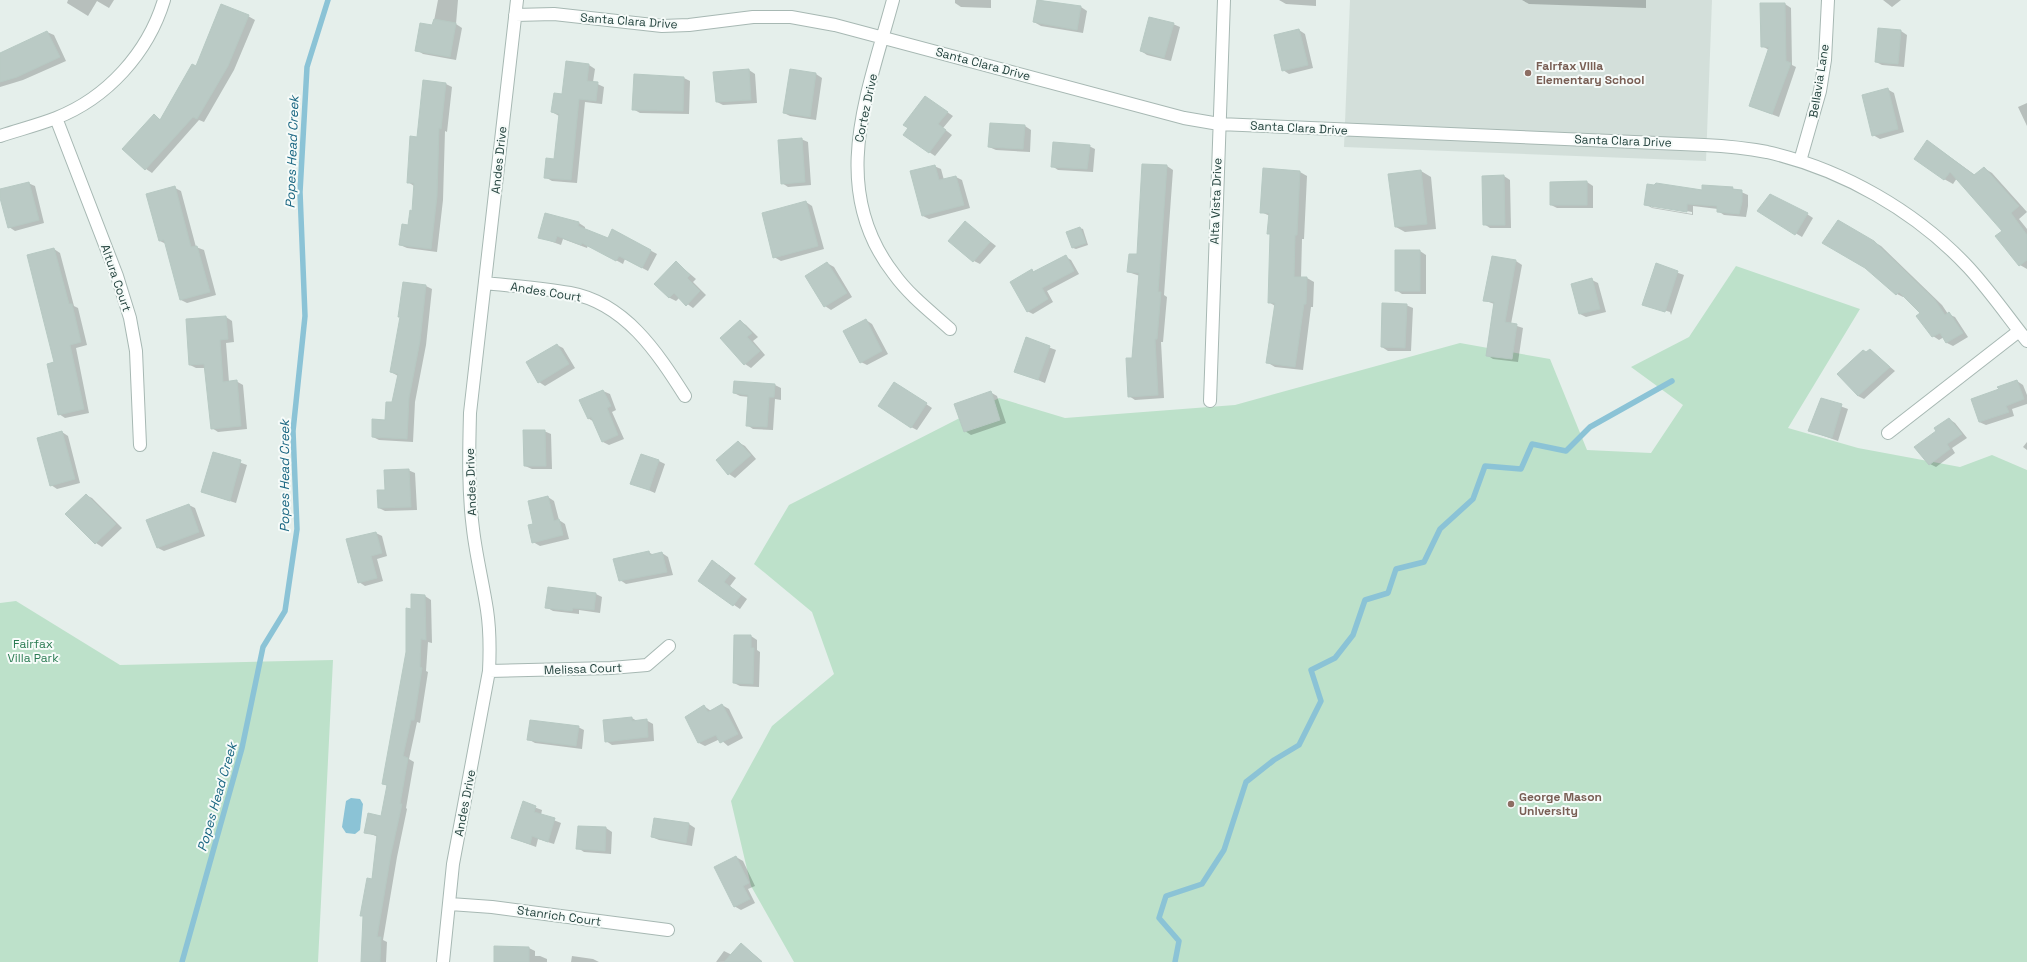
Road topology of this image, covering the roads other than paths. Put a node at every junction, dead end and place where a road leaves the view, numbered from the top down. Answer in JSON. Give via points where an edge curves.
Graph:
{"nodes":[{"id":1,"x":164,"y":0,"type":"edge"},
{"id":2,"x":517,"y":0,"type":"edge"},
{"id":3,"x":893,"y":0,"type":"edge"},
{"id":4,"x":1224,"y":0,"type":"edge"},
{"id":5,"x":1828,"y":0,"type":"edge"},
{"id":6,"x":515,"y":15,"type":"junction"},
{"id":7,"x":883,"y":38,"type":"junction"},
{"id":8,"x":56,"y":118,"type":"junction"},
{"id":9,"x":1219,"y":124,"type":"junction"},
{"id":10,"x":0,"y":136,"type":"edge"},
{"id":11,"x":1800,"y":161,"type":"junction"},
{"id":12,"x":485,"y":283,"type":"junction"},
{"id":13,"x":950,"y":329,"type":"dead end"},
{"id":14,"x":2019,"y":331,"type":"junction"},
{"id":15,"x":2027,"y":341,"type":"edge"},
{"id":16,"x":685,"y":396,"type":"dead end"},
{"id":17,"x":1210,"y":402,"type":"dead end"},
{"id":18,"x":1888,"y":433,"type":"dead end"},
{"id":19,"x":140,"y":445,"type":"dead end"},
{"id":20,"x":669,"y":646,"type":"dead end"},
{"id":21,"x":489,"y":671,"type":"junction"},
{"id":22,"x":450,"y":904,"type":"junction"},
{"id":23,"x":668,"y":930,"type":"dead end"},
{"id":24,"x":443,"y":962,"type":"edge"}],
"edges":[{"from":1,"to":8,"type":"street","via":[[144,45],[122,73],[82,106]]},
{"from":2,"to":6,"type":"street","name":"Andes Drive"},
{"from":3,"to":7,"type":"street","name":"Cortez Drive"},
{"from":4,"to":9,"type":"street","name":"Alta Vista Drive"},
{"from":5,"to":11,"type":"street","name":"Bellavia Lane","via":[[1821,85]]},
{"from":6,"to":7,"type":"street","name":"Santa Clara Drive","via":[[554,14],[662,26],[753,17],[791,17]]},
{"from":6,"to":12,"type":"street","name":"Andes Drive"},
{"from":7,"to":9,"type":"street","name":"Santa Clara Drive","via":[[1184,118]]},
{"from":7,"to":13,"type":"street","name":"Cortez Drive","via":[[859,135],[856,169],[861,202],[874,240],[893,273],[904,287]]},
{"from":8,"to":10,"type":"street"},
{"from":8,"to":19,"type":"street","name":"Altura Court","via":[[117,276],[130,318],[136,351]]},
{"from":9,"to":11,"type":"street","name":"Santa Clara Drive","via":[[1704,145],[1767,152]]},
{"from":9,"to":17,"type":"street","name":"Alta Vista Drive"},
{"from":11,"to":14,"type":"street","name":"Santa Clara Drive","via":[[1818,167],[1885,200],[1918,223],[1969,268]]},
{"from":12,"to":16,"type":"street","name":"Andes Court","via":[[571,294],[591,300],[615,312],[636,329]]},
{"from":12,"to":21,"type":"street","name":"Andes Drive","via":[[470,413],[468,459],[473,530],[490,640]]},
{"from":14,"to":15,"type":"street","name":"Santa Clara Drive"},
{"from":14,"to":18,"type":"street"},
{"from":20,"to":21,"type":"street","name":"Melissa Court","via":[[647,665]]},
{"from":21,"to":22,"type":"street","name":"Andes Drive","via":[[453,864]]},
{"from":22,"to":23,"type":"street","name":"Stanrich Court"},
{"from":22,"to":24,"type":"street","name":"Andes Drive","via":[[444,936]]}]}
